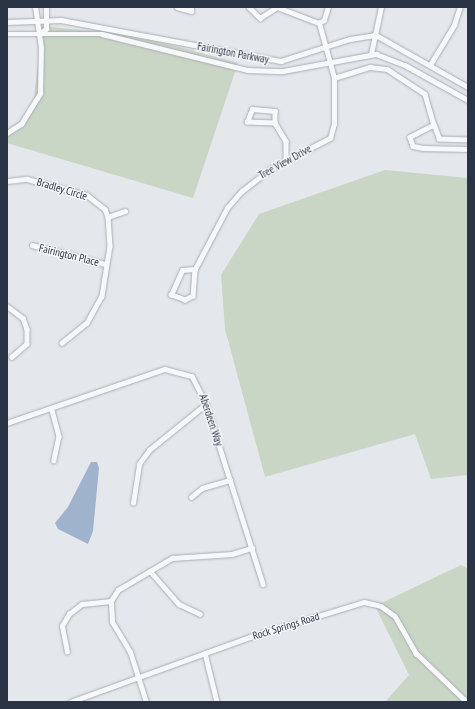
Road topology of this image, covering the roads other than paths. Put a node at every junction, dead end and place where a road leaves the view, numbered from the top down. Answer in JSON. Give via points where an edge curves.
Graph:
{"nodes":[{"id":1,"x":34,"y":7,"type":"edge"},
{"id":2,"x":46,"y":7,"type":"edge"},
{"id":3,"x":177,"y":7,"type":"edge"},
{"id":4,"x":191,"y":7,"type":"edge"},
{"id":5,"x":249,"y":7,"type":"edge"},
{"id":6,"x":277,"y":7,"type":"edge"},
{"id":7,"x":328,"y":7,"type":"edge"},
{"id":8,"x":381,"y":7,"type":"edge"},
{"id":9,"x":460,"y":7,"type":"edge"},
{"id":10,"x":47,"y":20,"type":"junction"},
{"id":11,"x":34,"y":21,"type":"junction"},
{"id":12,"x":7,"y":22,"type":"edge"},
{"id":13,"x":319,"y":23,"type":"junction"},
{"id":14,"x":7,"y":34,"type":"edge"},
{"id":15,"x":39,"y":34,"type":"junction"},
{"id":16,"x":376,"y":35,"type":"junction"},
{"id":17,"x":325,"y":47,"type":"junction"},
{"id":18,"x":371,"y":54,"type":"junction"},
{"id":19,"x":330,"y":63,"type":"junction"},
{"id":20,"x":430,"y":65,"type":"junction"},
{"id":21,"x":334,"y":78,"type":"junction"},
{"id":22,"x":468,"y":87,"type":"edge"},
{"id":23,"x":468,"y":100,"type":"edge"},
{"id":24,"x":275,"y":123,"type":"junction"},
{"id":25,"x":434,"y":125,"type":"junction"},
{"id":26,"x":7,"y":134,"type":"edge"},
{"id":27,"x":468,"y":140,"type":"edge"},
{"id":28,"x":468,"y":149,"type":"edge"},
{"id":29,"x":286,"y":160,"type":"junction"},
{"id":30,"x":7,"y":181,"type":"edge"},
{"id":31,"x":125,"y":211,"type":"dead end"},
{"id":32,"x":108,"y":217,"type":"junction"},
{"id":33,"x":32,"y":245,"type":"dead end"},
{"id":34,"x":105,"y":264,"type":"junction"},
{"id":35,"x":195,"y":270,"type":"junction"},
{"id":36,"x":7,"y":306,"type":"edge"},
{"id":37,"x":62,"y":343,"type":"dead end"},
{"id":38,"x":12,"y":357,"type":"dead end"},
{"id":39,"x":206,"y":404,"type":"junction"},
{"id":40,"x":52,"y":410,"type":"junction"},
{"id":41,"x":7,"y":423,"type":"edge"},
{"id":42,"x":54,"y":460,"type":"dead end"},
{"id":43,"x":230,"y":480,"type":"junction"},
{"id":44,"x":191,"y":497,"type":"dead end"},
{"id":45,"x":133,"y":503,"type":"dead end"},
{"id":46,"x":252,"y":548,"type":"junction"},
{"id":47,"x":150,"y":571,"type":"junction"},
{"id":48,"x":263,"y":584,"type":"dead end"},
{"id":49,"x":112,"y":601,"type":"junction"},
{"id":50,"x":200,"y":614,"type":"dead end"},
{"id":51,"x":67,"y":652,"type":"dead end"},
{"id":52,"x":205,"y":653,"type":"junction"},
{"id":53,"x":138,"y":676,"type":"junction"},
{"id":54,"x":70,"y":702,"type":"edge"},
{"id":55,"x":146,"y":702,"type":"edge"},
{"id":56,"x":217,"y":702,"type":"edge"},
{"id":57,"x":467,"y":702,"type":"edge"}],
"edges":[{"from":1,"to":11,"type":"street"},
{"from":2,"to":10,"type":"street"},
{"from":3,"to":4,"type":"street","via":[[191,11]]},
{"from":5,"to":6,"type":"street","via":[[260,18]]},
{"from":6,"to":13,"type":"street"},
{"from":7,"to":13,"type":"street","via":[[324,20]]},
{"from":8,"to":16,"type":"street"},
{"from":9,"to":20,"type":"street","via":[[454,25]]},
{"from":10,"to":11,"type":"street","name":"Fairington Parkway"},
{"from":10,"to":15,"type":"street","via":[[46,29]]},
{"from":10,"to":17,"type":"street","name":"Fairington Parkway","via":[[155,36],[263,60],[281,61]]},
{"from":11,"to":12,"type":"street","name":"Fairington Parkway"},
{"from":11,"to":15,"type":"street"},
{"from":13,"to":17,"type":"street","name":"Tree View Drive"},
{"from":14,"to":15,"type":"street","name":"Fairington Parkway"},
{"from":15,"to":19,"type":"street","name":"Fairington Parkway","via":[[102,34],[248,70],[284,71]]},
{"from":15,"to":26,"type":"street","via":[[40,94],[21,124]]},
{"from":16,"to":17,"type":"street","name":"Fairington Parkway"},
{"from":16,"to":18,"type":"street"},
{"from":16,"to":20,"type":"street"},
{"from":17,"to":19,"type":"street","name":"Tree View Drive"},
{"from":18,"to":19,"type":"street","name":"Fairington Parkway"},
{"from":18,"to":23,"type":"street","via":[[405,65]]},
{"from":19,"to":21,"type":"street","name":"Tree View Drive"},
{"from":20,"to":22,"type":"street"},
{"from":21,"to":25,"type":"street","via":[[370,67],[387,69],[425,94]]},
{"from":21,"to":29,"type":"street","name":"Tree View Drive","via":[[334,124],[330,138]]},
{"from":24,"to":24,"type":"street","via":[[261,122],[246,122],[252,109],[275,111]]},
{"from":24,"to":29,"type":"street","via":[[286,141]]},
{"from":25,"to":27,"type":"street","via":[[439,139]]},
{"from":25,"to":28,"type":"street","via":[[410,137],[413,146]]},
{"from":29,"to":35,"type":"street","name":"Tree View Drive","via":[[257,177],[227,208]]},
{"from":30,"to":32,"type":"street","name":"Bradley Circle","via":[[27,178],[87,194],[104,209]]},
{"from":31,"to":32,"type":"street"},
{"from":32,"to":34,"type":"street","via":[[110,246]]},
{"from":33,"to":34,"type":"street","name":"Fairington Place"},
{"from":34,"to":37,"type":"street","via":[[107,278],[94,311],[87,323]]},
{"from":35,"to":35,"type":"street","name":"Tree View Drive","via":[[182,270],[171,295],[185,300],[193,296]]},
{"from":36,"to":38,"type":"street","via":[[23,318],[27,328],[27,344]]},
{"from":39,"to":40,"type":"street","name":"Aberdeen Way","via":[[192,376],[170,369]]},
{"from":39,"to":43,"type":"street","name":"Aberdeen Way"},
{"from":39,"to":45,"type":"street","via":[[149,450],[139,464]]},
{"from":40,"to":41,"type":"street","name":"Aberdeen Way"},
{"from":40,"to":42,"type":"street","via":[[59,436]]},
{"from":43,"to":44,"type":"street","via":[[202,488]]},
{"from":43,"to":46,"type":"street","name":"Aberdeen Way"},
{"from":46,"to":47,"type":"street","via":[[232,554],[180,556]]},
{"from":46,"to":48,"type":"street","name":"Aberdeen Way"},
{"from":47,"to":49,"type":"street","via":[[123,585]]},
{"from":47,"to":50,"type":"street","via":[[179,604]]},
{"from":49,"to":51,"type":"street","via":[[82,604],[69,614],[62,626]]},
{"from":49,"to":53,"type":"street","via":[[112,622],[130,652]]},
{"from":52,"to":53,"type":"street","name":"Rock Springs Road"},
{"from":52,"to":56,"type":"street"},
{"from":52,"to":57,"type":"street","name":"Rock Springs Road","via":[[364,602],[373,603],[395,616],[416,653]]},
{"from":53,"to":54,"type":"street","name":"Rock Springs Road"},
{"from":53,"to":55,"type":"street"}]}
